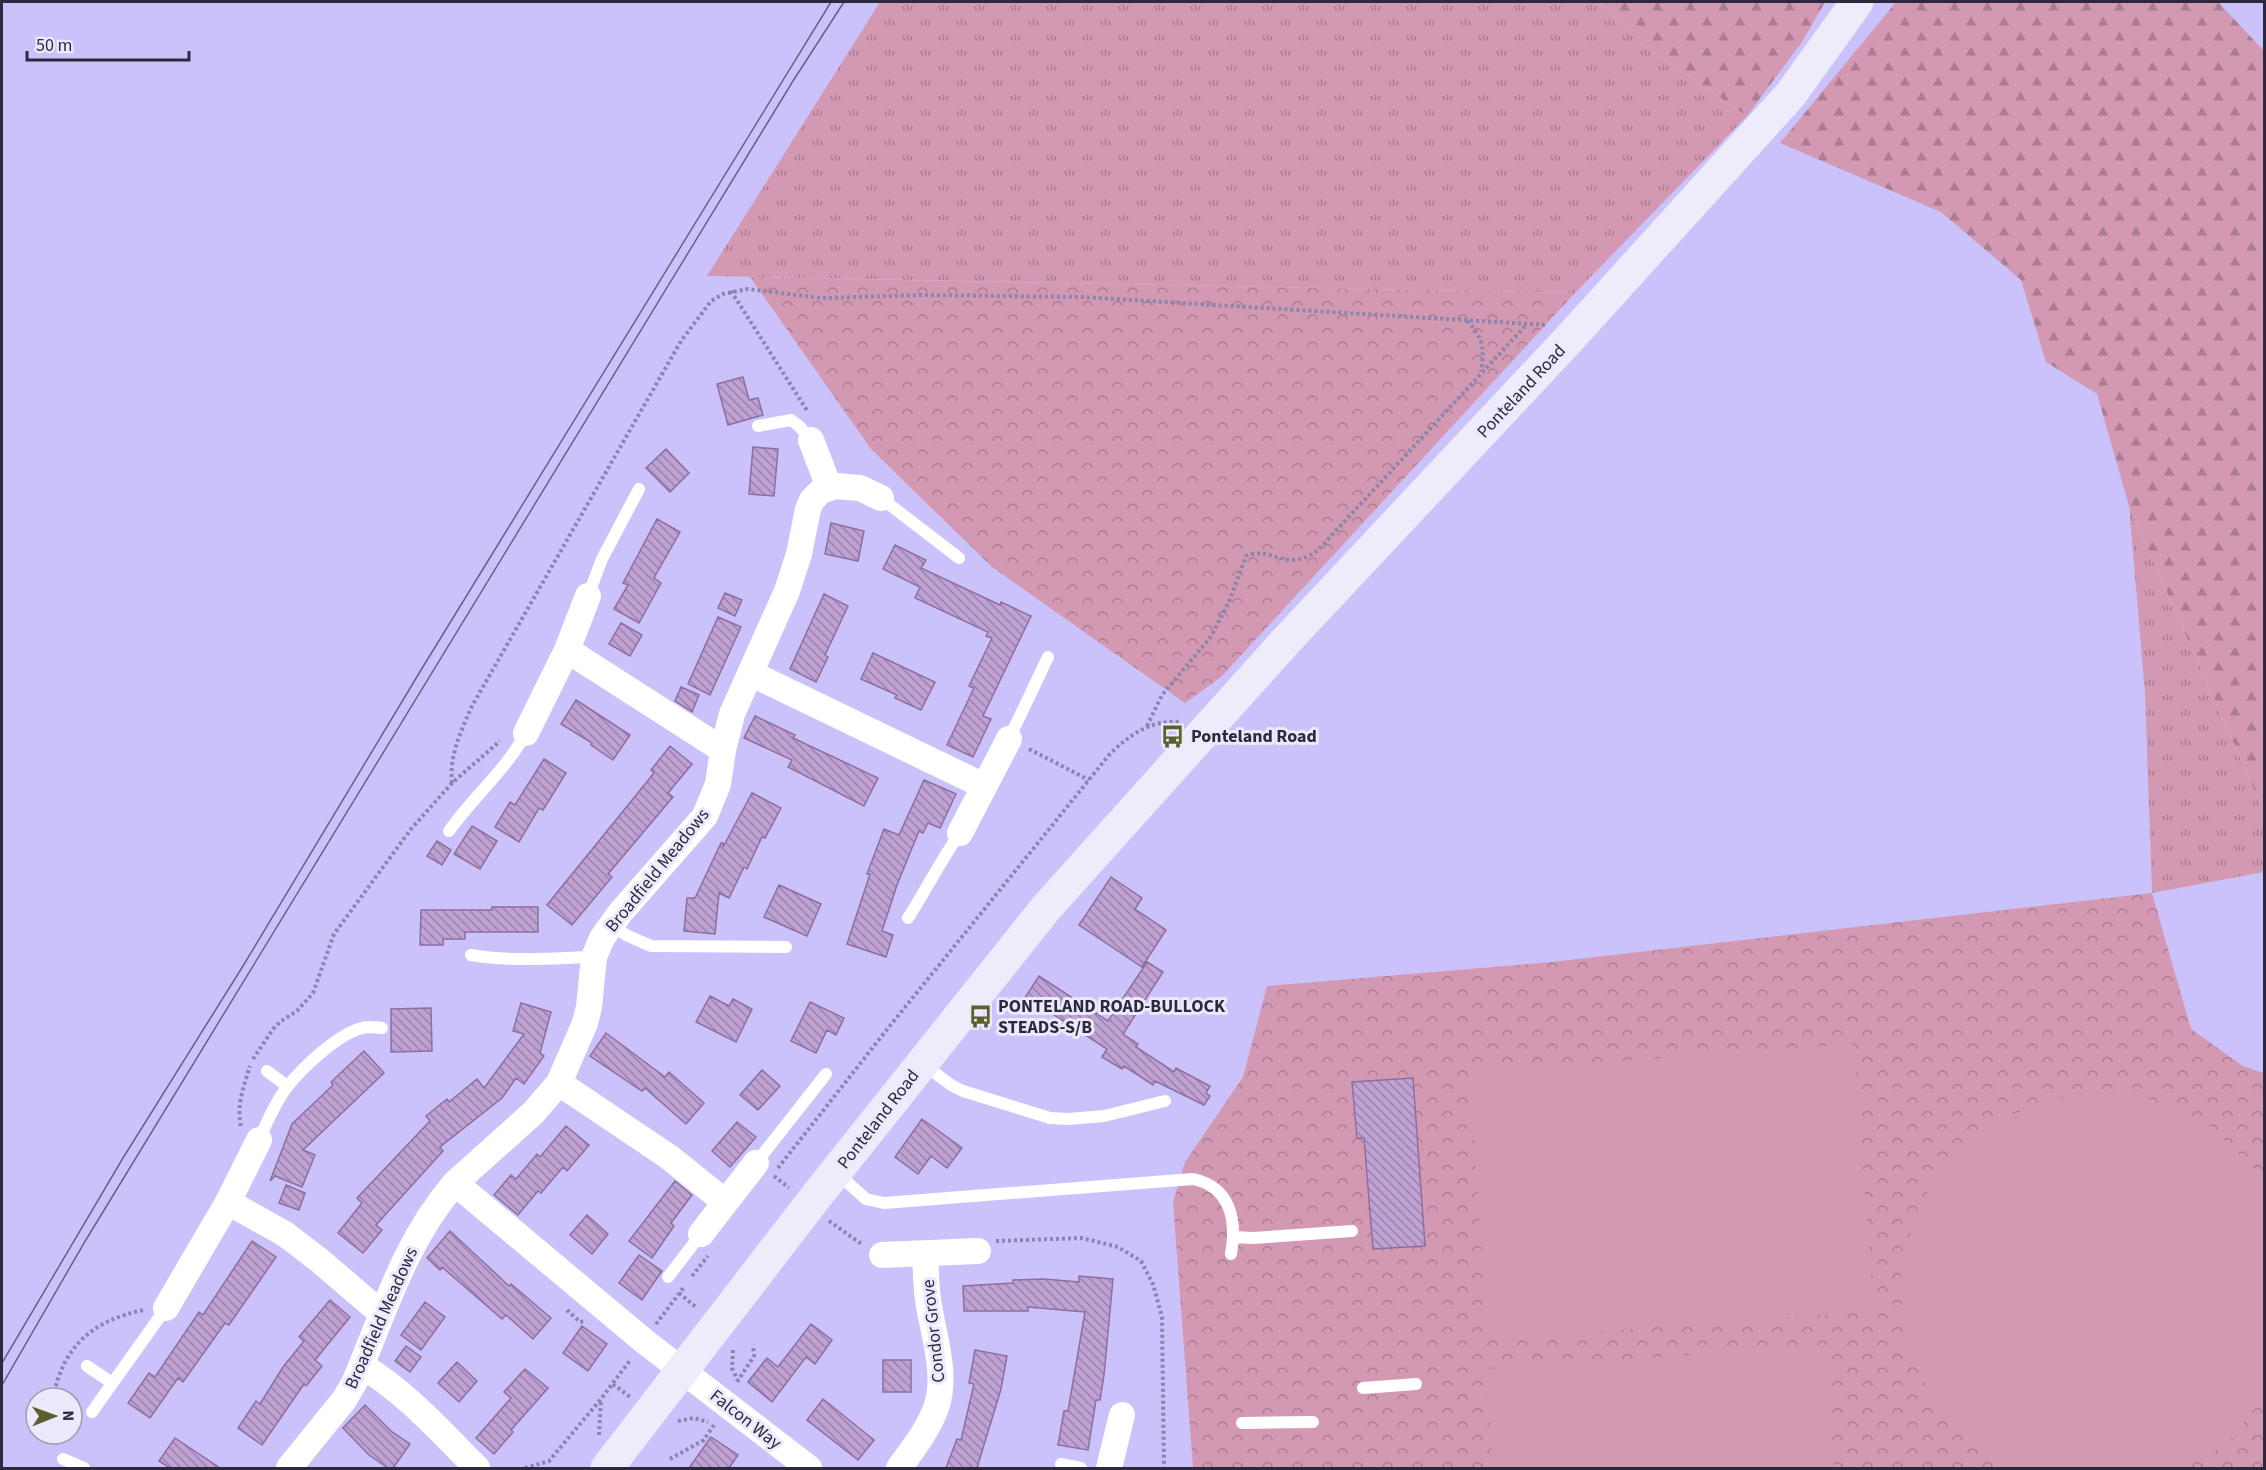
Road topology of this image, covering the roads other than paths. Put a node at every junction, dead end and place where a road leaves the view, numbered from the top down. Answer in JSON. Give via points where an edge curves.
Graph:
{"nodes":[{"id":1,"x":1857,"y":2,"type":"edge"},
{"id":2,"x":758,"y":426,"type":"dead end"},
{"id":3,"x":811,"y":440,"type":"joint"},
{"id":4,"x":829,"y":487,"type":"junction"},
{"id":5,"x":639,"y":489,"type":"dead end"},
{"id":6,"x":881,"y":498,"type":"joint"},
{"id":7,"x":959,"y":558,"type":"dead end"},
{"id":8,"x":588,"y":596,"type":"joint"},
{"id":9,"x":567,"y":650,"type":"junction"},
{"id":10,"x":1048,"y":657,"type":"dead end"},
{"id":11,"x":750,"y":673,"type":"junction"},
{"id":12,"x":526,"y":734,"type":"joint"},
{"id":13,"x":1019,"y":744,"type":"joint"},
{"id":14,"x":723,"y":750,"type":"junction"},
{"id":15,"x":984,"y":786,"type":"junction"},
{"id":16,"x":449,"y":831,"type":"dead end"},
{"id":17,"x":960,"y":833,"type":"joint"},
{"id":18,"x":908,"y":918,"type":"dead end"},
{"id":19,"x":611,"y":924,"type":"junction"},
{"id":20,"x":786,"y":947,"type":"dead end"},
{"id":21,"x":471,"y":955,"type":"dead end"},
{"id":22,"x":594,"y":957,"type":"junction"},
{"id":23,"x":382,"y":1028,"type":"dead end"},
{"id":24,"x":922,"y":1063,"type":"junction"},
{"id":25,"x":267,"y":1071,"type":"dead end"},
{"id":26,"x":826,"y":1074,"type":"dead end"},
{"id":27,"x":559,"y":1083,"type":"junction"},
{"id":28,"x":287,"y":1086,"type":"junction"},
{"id":29,"x":1165,"y":1101,"type":"dead end"},
{"id":30,"x":259,"y":1140,"type":"joint"},
{"id":31,"x":836,"y":1172,"type":"junction"},
{"id":32,"x":761,"y":1173,"type":"joint"},
{"id":33,"x":455,"y":1184,"type":"junction"},
{"id":34,"x":228,"y":1202,"type":"junction"},
{"id":35,"x":725,"y":1202,"type":"junction"},
{"id":36,"x":1352,"y":1231,"type":"dead end"},
{"id":37,"x":1234,"y":1237,"type":"junction"},
{"id":38,"x":706,"y":1243,"type":"joint"},
{"id":39,"x":978,"y":1251,"type":"road end"},
{"id":40,"x":926,"y":1254,"type":"junction"},
{"id":41,"x":1231,"y":1254,"type":"dead end"},
{"id":42,"x":882,"y":1255,"type":"road end"},
{"id":43,"x":668,"y":1277,"type":"dead end"},
{"id":44,"x":166,"y":1308,"type":"joint"},
{"id":45,"x":382,"y":1314,"type":"junction"},
{"id":46,"x":87,"y":1366,"type":"dead end"},
{"id":47,"x":362,"y":1366,"type":"junction"},
{"id":48,"x":682,"y":1371,"type":"junction"},
{"id":49,"x":112,"y":1383,"type":"junction"},
{"id":50,"x":1416,"y":1384,"type":"dead end"},
{"id":51,"x":1363,"y":1388,"type":"dead end"},
{"id":52,"x":92,"y":1412,"type":"dead end"},
{"id":53,"x":1122,"y":1415,"type":"dead end"},
{"id":54,"x":1313,"y":1422,"type":"dead end"},
{"id":55,"x":1242,"y":1423,"type":"dead end"},
{"id":56,"x":63,"y":1459,"type":"dead end"},
{"id":57,"x":1061,"y":1464,"type":"dead end"},
{"id":58,"x":84,"y":1468,"type":"edge"},
{"id":59,"x":289,"y":1468,"type":"edge"},
{"id":60,"x":477,"y":1468,"type":"edge"},
{"id":61,"x":607,"y":1468,"type":"edge"},
{"id":62,"x":809,"y":1468,"type":"edge"},
{"id":63,"x":899,"y":1468,"type":"edge"},
{"id":64,"x":1081,"y":1468,"type":"edge"},
{"id":65,"x":1109,"y":1468,"type":"edge"}],
"edges":[{"from":1,"to":24,"type":"main road","name":"Ponteland Road","via":[[1791,94],[1570,338],[1286,641],[1046,908]]},
{"from":2,"to":3,"type":"lane","via":[[790,420]]},
{"from":3,"to":4,"type":"street"},
{"from":4,"to":6,"type":"street","via":[[852,486]]},
{"from":4,"to":11,"type":"street","name":"Broadfield Meadows","via":[[816,494],[807,509],[787,591]]},
{"from":5,"to":8,"type":"lane","via":[[602,559]]},
{"from":6,"to":7,"type":"lane"},
{"from":8,"to":9,"type":"street"},
{"from":9,"to":12,"type":"street"},
{"from":9,"to":14,"type":"street"},
{"from":10,"to":13,"type":"lane"},
{"from":11,"to":14,"type":"street","name":"Broadfield Meadows","via":[[732,714]]},
{"from":11,"to":15,"type":"street"},
{"from":12,"to":16,"type":"lane","via":[[507,765]]},
{"from":13,"to":15,"type":"street"},
{"from":14,"to":19,"type":"street","name":"Broadfield Meadows","via":[[718,784],[705,816]]},
{"from":15,"to":17,"type":"street"},
{"from":17,"to":18,"type":"lane"},
{"from":19,"to":20,"type":"lane","via":[[651,946]]},
{"from":19,"to":22,"type":"street","name":"Broadfield Meadows"},
{"from":21,"to":22,"type":"lane","via":[[494,959]]},
{"from":22,"to":27,"type":"street","name":"Broadfield Meadows","via":[[585,1023]]},
{"from":23,"to":28,"type":"lane","via":[[360,1028],[347,1034]]},
{"from":24,"to":29,"type":"lane","via":[[963,1091],[1050,1118],[1089,1119]]},
{"from":24,"to":31,"type":"main road","name":"Ponteland Road"},
{"from":25,"to":28,"type":"lane"},
{"from":26,"to":32,"type":"lane"},
{"from":27,"to":33,"type":"street","name":"Broadfield Meadows","via":[[533,1113]]},
{"from":27,"to":35,"type":"street","via":[[660,1151]]},
{"from":28,"to":30,"type":"lane"},
{"from":30,"to":34,"type":"street"},
{"from":31,"to":37,"type":"lane","via":[[866,1199],[884,1203],[1193,1179],[1217,1189],[1224,1198]]},
{"from":31,"to":48,"type":"main road","name":"Ponteland Road"},
{"from":32,"to":35,"type":"street"},
{"from":33,"to":45,"type":"street","name":"Broadfield Meadows","via":[[406,1254]]},
{"from":33,"to":48,"type":"street","name":"Falcon Way"},
{"from":34,"to":44,"type":"street"},
{"from":34,"to":45,"type":"street","via":[[285,1234]]},
{"from":35,"to":38,"type":"street"},
{"from":36,"to":37,"type":"lane"},
{"from":37,"to":41,"type":"lane"},
{"from":38,"to":43,"type":"lane"},
{"from":39,"to":40,"type":"street","name":"Condor Grove"},
{"from":40,"to":42,"type":"street","name":"Condor Grove"},
{"from":40,"to":63,"type":"street","name":"Condor Grove","via":[[940,1388],[922,1437]]},
{"from":44,"to":49,"type":"lane"},
{"from":45,"to":47,"type":"street","name":"Broadfield Meadows"},
{"from":46,"to":49,"type":"lane"},
{"from":47,"to":59,"type":"street","name":"Broadfield Meadows","via":[[344,1400]]},
{"from":47,"to":60,"type":"street","via":[[397,1390]]},
{"from":48,"to":61,"type":"main road","name":"Ponteland Road"},
{"from":48,"to":62,"type":"street","name":"Falcon Way"},
{"from":49,"to":52,"type":"lane"},
{"from":50,"to":51,"type":"lane"},
{"from":53,"to":65,"type":"street"},
{"from":54,"to":55,"type":"lane"},
{"from":56,"to":58,"type":"lane"},
{"from":57,"to":64,"type":"lane"}]}
